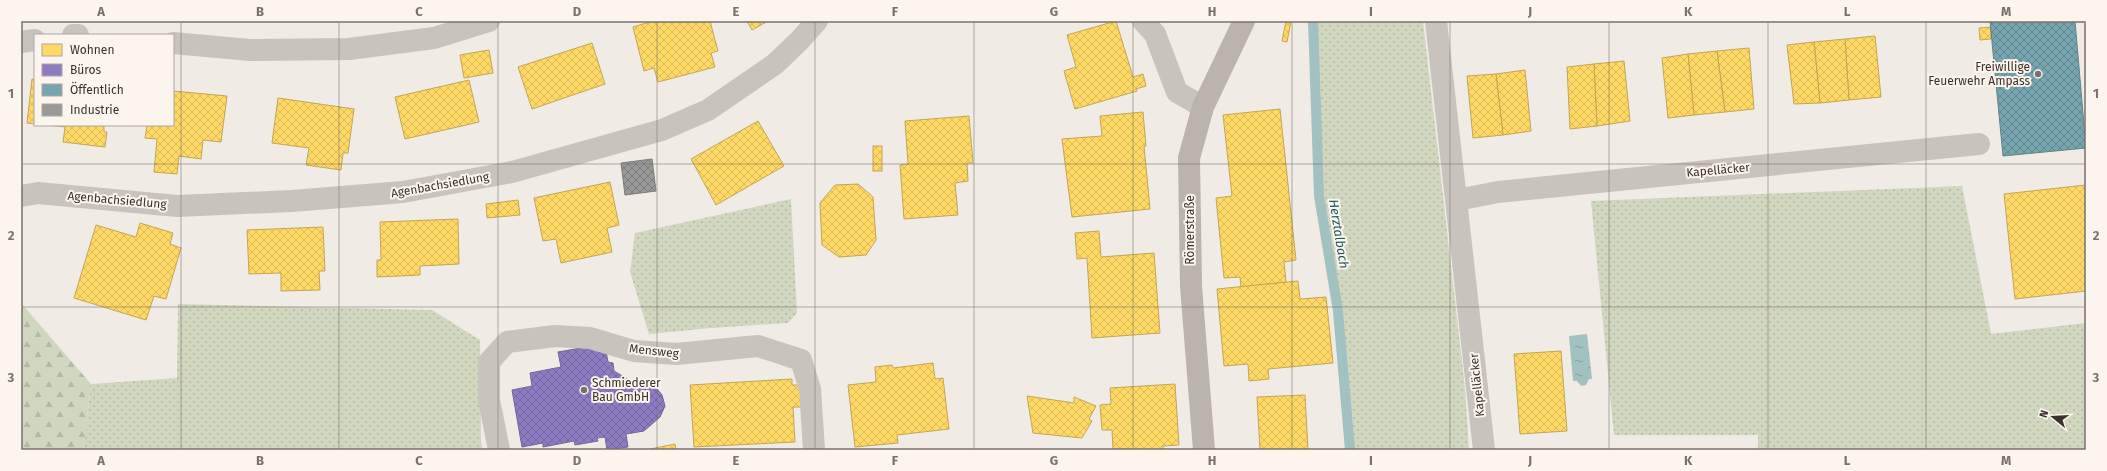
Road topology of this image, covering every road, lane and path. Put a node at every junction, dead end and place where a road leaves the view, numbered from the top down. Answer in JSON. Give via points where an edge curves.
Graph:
{"nodes":[{"id":1,"x":489,"y":21,"type":"edge"},
{"id":2,"x":817,"y":21,"type":"edge"},
{"id":3,"x":1143,"y":21,"type":"edge"},
{"id":4,"x":1244,"y":21,"type":"edge"},
{"id":5,"x":1436,"y":21,"type":"edge"},
{"id":6,"x":34,"y":40,"type":"edge"},
{"id":7,"x":21,"y":42,"type":"edge"},
{"id":8,"x":174,"y":43,"type":"edge"},
{"id":9,"x":1203,"y":107,"type":"junction"},
{"id":10,"x":1979,"y":144,"type":"dead end"},
{"id":11,"x":21,"y":196,"type":"edge"},
{"id":12,"x":1457,"y":200,"type":"junction"},
{"id":13,"x":499,"y":450,"type":"edge"},
{"id":14,"x":814,"y":450,"type":"edge"},
{"id":15,"x":1204,"y":450,"type":"edge"},
{"id":16,"x":1484,"y":450,"type":"edge"}],
"edges":[{"from":1,"to":8,"type":"street","via":[[434,38],[349,49],[250,50]]},
{"from":2,"to":11,"type":"street","name":"Agenbachsiedlung","via":[[775,64],[708,110],[662,130],[512,172],[403,192],[292,201],[177,206],[38,193]]},
{"from":3,"to":9,"type":"street","via":[[1155,34],[1177,92]]},
{"from":4,"to":9,"type":"street","name":"Römerstraße"},
{"from":5,"to":12,"type":"street","name":"Kapelläcker"},
{"from":6,"to":7,"type":"street"},
{"from":9,"to":15,"type":"street","name":"Römerstraße","via":[[1189,158],[1191,286]]},
{"from":10,"to":12,"type":"street","name":"Kapelläcker","via":[[1498,192]]},
{"from":12,"to":16,"type":"street","name":"Kapelläcker"},
{"from":13,"to":14,"type":"street","name":"Mensweg","via":[[489,400],[489,362],[507,342],[555,336],[590,338],[634,351],[676,354],[758,346],[801,360],[810,389]]}]}
